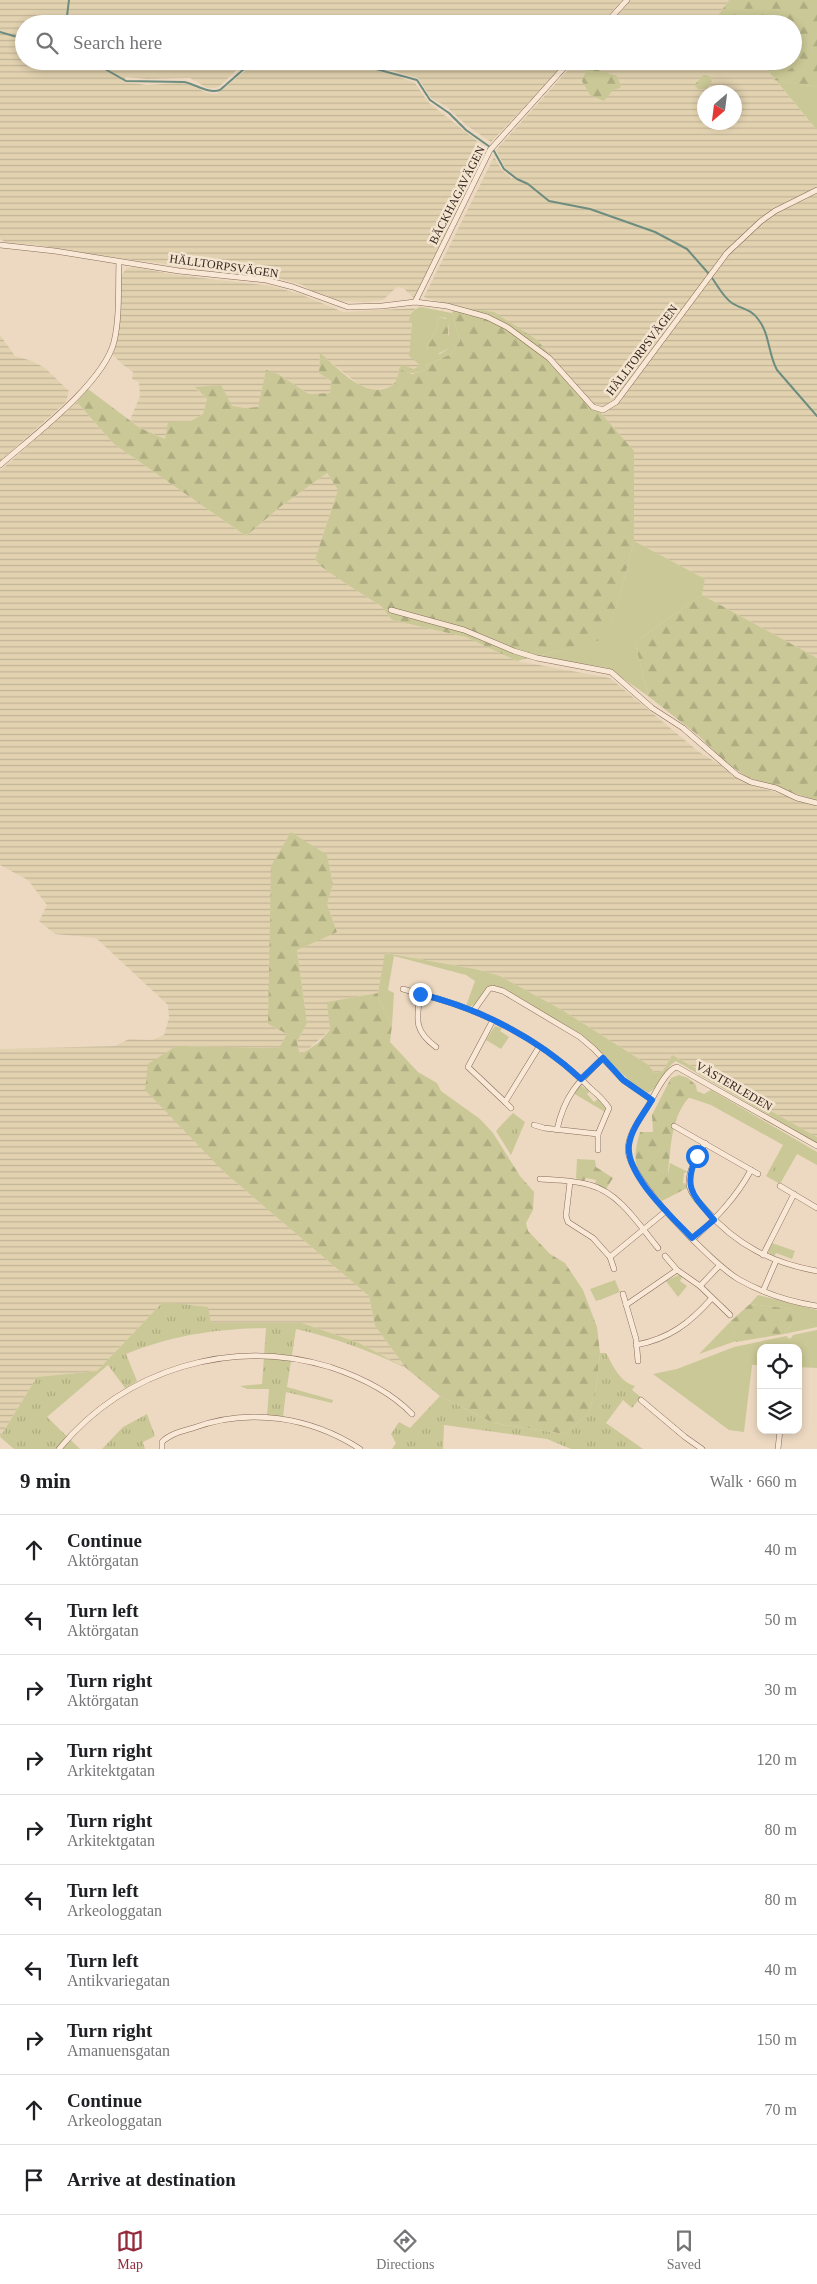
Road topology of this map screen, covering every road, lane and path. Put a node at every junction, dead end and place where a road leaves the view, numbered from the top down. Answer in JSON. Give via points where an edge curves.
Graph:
{"nodes":[{"id":1,"x":627,"y":0,"type":"edge"},
{"id":2,"x":613,"y":15,"type":"edge"},
{"id":3,"x":562,"y":70,"type":"edge"},
{"id":4,"x":817,"y":190,"type":"edge"},
{"id":5,"x":0,"y":245,"type":"edge"},
{"id":6,"x":119,"y":262,"type":"junction"},
{"id":7,"x":415,"y":302,"type":"junction"},
{"id":8,"x":0,"y":465,"type":"edge"},
{"id":9,"x":391,"y":610,"type":"dead end"},
{"id":10,"x":817,"y":803,"type":"edge"},
{"id":11,"x":403,"y":989,"type":"dead end"},
{"id":12,"x":420,"y":994,"type":"junction"},
{"id":13,"x":474,"y":1010,"type":"junction"},
{"id":14,"x":493,"y":1020,"type":"junction"},
{"id":15,"x":436,"y":1047,"type":"dead end"},
{"id":16,"x":539,"y":1047,"type":"junction"},
{"id":17,"x":603,"y":1058,"type":"junction"},
{"id":18,"x":581,"y":1079,"type":"junction"},
{"id":19,"x":652,"y":1100,"type":"junction"},
{"id":20,"x":505,"y":1102,"type":"junction"},
{"id":21,"x":511,"y":1108,"type":"dead end"},
{"id":22,"x":534,"y":1125,"type":"dead end"},
{"id":23,"x":674,"y":1126,"type":"dead end"},
{"id":24,"x":557,"y":1130,"type":"junction"},
{"id":25,"x":598,"y":1134,"type":"junction"},
{"id":26,"x":705,"y":1143,"type":"junction"},
{"id":27,"x":817,"y":1146,"type":"edge"},
{"id":28,"x":598,"y":1150,"type":"dead end"},
{"id":29,"x":750,"y":1170,"type":"junction"},
{"id":30,"x":758,"y":1174,"type":"dead end"},
{"id":31,"x":540,"y":1179,"type":"dead end"},
{"id":32,"x":570,"y":1182,"type":"junction"},
{"id":33,"x":780,"y":1186,"type":"dead end"},
{"id":34,"x":794,"y":1194,"type":"junction"},
{"id":35,"x":817,"y":1208,"type":"edge"},
{"id":36,"x":666,"y":1211,"type":"junction"},
{"id":37,"x":714,"y":1220,"type":"junction"},
{"id":38,"x":642,"y":1230,"type":"junction"},
{"id":39,"x":692,"y":1238,"type":"junction"},
{"id":40,"x":658,"y":1248,"type":"dead end"},
{"id":41,"x":763,"y":1255,"type":"junction"},
{"id":42,"x":665,"y":1256,"type":"dead end"},
{"id":43,"x":610,"y":1257,"type":"junction"},
{"id":44,"x":776,"y":1261,"type":"junction"},
{"id":45,"x":719,"y":1266,"type":"junction"},
{"id":46,"x":614,"y":1269,"type":"dead end"},
{"id":47,"x":677,"y":1270,"type":"junction"},
{"id":48,"x":817,"y":1270,"type":"edge"},
{"id":49,"x":700,"y":1286,"type":"junction"},
{"id":50,"x":763,"y":1291,"type":"junction"},
{"id":51,"x":622,"y":1294,"type":"dead end"},
{"id":52,"x":712,"y":1298,"type":"junction"},
{"id":53,"x":626,"y":1305,"type":"junction"},
{"id":54,"x":817,"y":1306,"type":"edge"},
{"id":55,"x":730,"y":1315,"type":"dead end"},
{"id":56,"x":636,"y":1345,"type":"junction"},
{"id":57,"x":638,"y":1361,"type":"dead end"},
{"id":58,"x":641,"y":1400,"type":"dead end"},
{"id":59,"x":412,"y":1414,"type":"dead end"},
{"id":60,"x":780,"y":1434,"type":"edge"},
{"id":61,"x":59,"y":1449,"type":"edge"},
{"id":62,"x":162,"y":1449,"type":"edge"},
{"id":63,"x":360,"y":1449,"type":"edge"},
{"id":64,"x":702,"y":1449,"type":"edge"},
{"id":65,"x":778,"y":1449,"type":"edge"}],
"edges":[{"from":1,"to":2,"type":"street"},
{"from":3,"to":7,"type":"street","name":"BÄCKHAGAVÄGEN","via":[[490,150]]},
{"from":4,"to":7,"type":"street","name":"HÄLLTORPSVÄGEN","via":[[775,211],[738,241],[616,402],[603,410],[593,407],[549,358],[502,324],[447,306]]},
{"from":5,"to":6,"type":"street","name":"HÄLLTORPSVÄGEN"},
{"from":6,"to":7,"type":"street","name":"HÄLLTORPSVÄGEN","via":[[266,280],[348,307]]},
{"from":6,"to":8,"type":"street","via":[[116,327],[108,356],[81,392]]},
{"from":9,"to":10,"type":"street","via":[[464,630],[537,658],[611,672],[652,708],[683,728],[732,772],[751,782]]},
{"from":11,"to":12,"type":"street"},
{"from":12,"to":13,"type":"street"},
{"from":12,"to":15,"type":"street","via":[[419,1028]]},
{"from":13,"to":14,"type":"street"},
{"from":13,"to":17,"type":"street","via":[[486,991],[497,989],[572,1032]]},
{"from":14,"to":16,"type":"street"},
{"from":14,"to":20,"type":"street","via":[[468,1067]]},
{"from":16,"to":18,"type":"street"},
{"from":16,"to":20,"type":"street"},
{"from":17,"to":18,"type":"street"},
{"from":17,"to":19,"type":"street","via":[[623,1080]]},
{"from":18,"to":24,"type":"street","via":[[565,1102]]},
{"from":18,"to":25,"type":"street","via":[[609,1108]]},
{"from":19,"to":27,"type":"street","name":"VÄSTERLEDEN","via":[[667,1075],[677,1067]]},
{"from":19,"to":36,"type":"street","via":[[631,1136],[629,1158],[635,1172]]},
{"from":20,"to":21,"type":"street"},
{"from":22,"to":24,"type":"street"},
{"from":23,"to":26,"type":"street"},
{"from":24,"to":25,"type":"street"},
{"from":25,"to":28,"type":"street"},
{"from":26,"to":29,"type":"street"},
{"from":26,"to":37,"type":"street","via":[[692,1167],[689,1185]]},
{"from":29,"to":30,"type":"street"},
{"from":29,"to":37,"type":"street","via":[[731,1201]]},
{"from":31,"to":32,"type":"street"},
{"from":32,"to":38,"type":"street","via":[[593,1185],[606,1192],[621,1204]]},
{"from":32,"to":43,"type":"street","via":[[568,1222],[592,1238]]},
{"from":33,"to":34,"type":"street"},
{"from":34,"to":35,"type":"street"},
{"from":34,"to":41,"type":"street"},
{"from":36,"to":38,"type":"street"},
{"from":36,"to":39,"type":"street"},
{"from":37,"to":39,"type":"street"},
{"from":37,"to":41,"type":"street","via":[[737,1241]]},
{"from":38,"to":40,"type":"street"},
{"from":38,"to":43,"type":"street"},
{"from":39,"to":45,"type":"street"},
{"from":41,"to":44,"type":"street"},
{"from":42,"to":47,"type":"street"},
{"from":43,"to":46,"type":"street"},
{"from":44,"to":48,"type":"street"},
{"from":44,"to":50,"type":"street"},
{"from":45,"to":49,"type":"street"},
{"from":45,"to":50,"type":"street"},
{"from":47,"to":49,"type":"street"},
{"from":47,"to":53,"type":"street"},
{"from":49,"to":52,"type":"street"},
{"from":50,"to":54,"type":"street"},
{"from":51,"to":53,"type":"street"},
{"from":52,"to":55,"type":"street"},
{"from":52,"to":56,"type":"street","via":[[680,1330],[660,1340]]},
{"from":53,"to":56,"type":"street"},
{"from":56,"to":57,"type":"street"},
{"from":58,"to":64,"type":"street"},
{"from":59,"to":61,"type":"street","via":[[386,1392],[334,1368],[264,1355],[223,1357],[176,1368],[137,1384],[101,1407]]},
{"from":60,"to":65,"type":"street"},
{"from":62,"to":63,"type":"street","via":[[166,1438],[202,1424],[242,1417],[283,1419],[318,1428]]}]}
